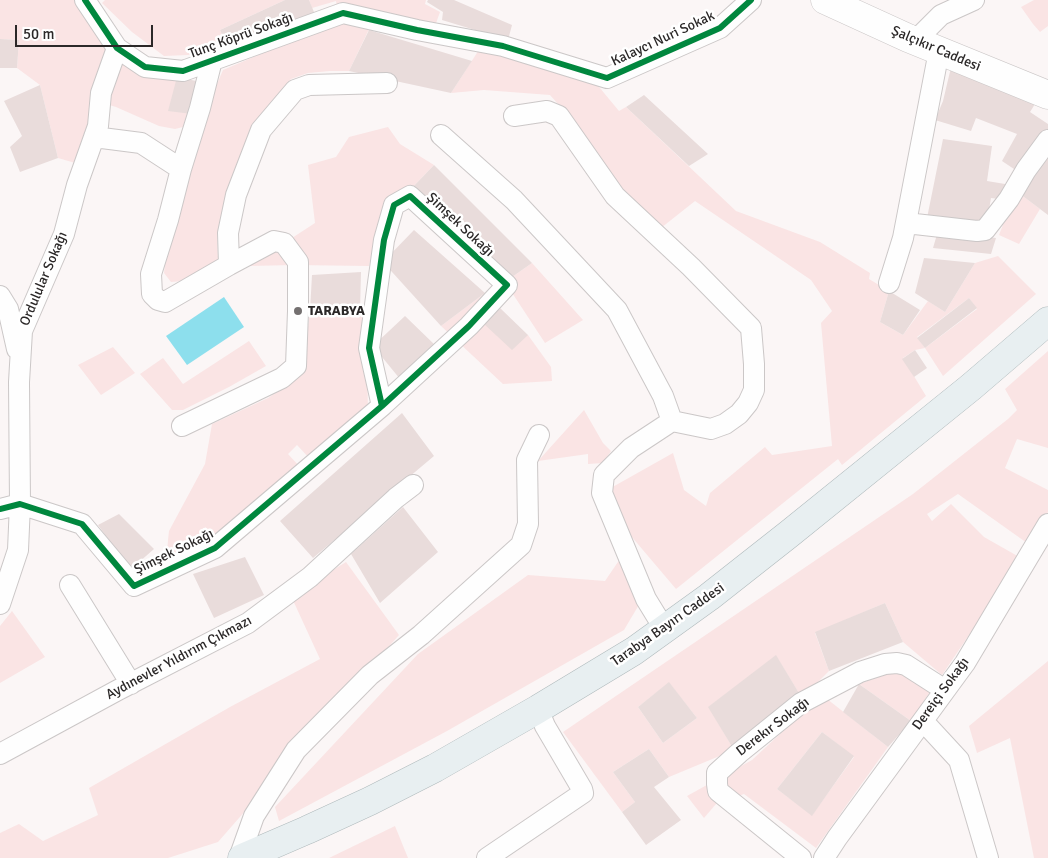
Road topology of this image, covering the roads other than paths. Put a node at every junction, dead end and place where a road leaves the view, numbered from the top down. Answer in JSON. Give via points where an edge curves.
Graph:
{"nodes":[{"id":1,"x":85,"y":0,"type":"edge"},
{"id":2,"x":751,"y":0,"type":"edge"},
{"id":3,"x":825,"y":0,"type":"edge"},
{"id":4,"x":962,"y":2,"type":"edge"},
{"id":5,"x":927,"y":46,"type":"junction"},
{"id":6,"x":117,"y":48,"type":"junction"},
{"id":7,"x":212,"y":60,"type":"junction"},
{"id":8,"x":608,"y":78,"type":"joint"},
{"id":9,"x":387,"y":83,"type":"dead end"},
{"id":10,"x":1047,"y":92,"type":"edge"},
{"id":11,"x":514,"y":116,"type":"dead end"},
{"id":12,"x":441,"y":135,"type":"dead end"},
{"id":13,"x":94,"y":137,"type":"junction"},
{"id":14,"x":1048,"y":140,"type":"edge"},
{"id":15,"x":181,"y":169,"type":"junction"},
{"id":16,"x":906,"y":223,"type":"junction"},
{"id":17,"x":229,"y":265,"type":"junction"},
{"id":18,"x":889,"y":282,"type":"dead end"},
{"id":19,"x":0,"y":296,"type":"edge"},
{"id":20,"x":1048,"y":321,"type":"edge"},
{"id":21,"x":20,"y":364,"type":"junction"},
{"id":22,"x":382,"y":406,"type":"junction"},
{"id":23,"x":672,"y":421,"type":"junction"},
{"id":24,"x":182,"y":426,"type":"dead end"},
{"id":25,"x":539,"y":435,"type":"dead end"},
{"id":26,"x":413,"y":485,"type":"dead end"},
{"id":27,"x":20,"y":504,"type":"junction"},
{"id":28,"x":0,"y":509,"type":"edge"},
{"id":29,"x":1048,"y":524,"type":"edge"},
{"id":30,"x":1042,"y":548,"type":"edge"},
{"id":31,"x":70,"y":585,"type":"dead end"},
{"id":32,"x":0,"y":604,"type":"edge"},
{"id":33,"x":665,"y":630,"type":"junction"},
{"id":34,"x":131,"y":684,"type":"junction"},
{"id":35,"x":945,"y":690,"type":"junction"},
{"id":36,"x":538,"y":709,"type":"junction"},
{"id":37,"x":923,"y":721,"type":"junction"},
{"id":38,"x":0,"y":754,"type":"edge"},
{"id":39,"x":240,"y":858,"type":"edge"},
{"id":40,"x":486,"y":858,"type":"edge"},
{"id":41,"x":801,"y":858,"type":"edge"},
{"id":42,"x":824,"y":858,"type":"edge"},
{"id":43,"x":988,"y":858,"type":"edge"}],
"edges":[{"from":1,"to":6,"type":"street","name":"Tunç Köprü Sokağı"},
{"from":2,"to":8,"type":"street","name":"Kalaycı Nuri Sokak","via":[[720,28]]},
{"from":3,"to":5,"type":"main road","name":"Şalçıkır Caddesi"},
{"from":4,"to":5,"type":"street","via":[[941,15]]},
{"from":5,"to":10,"type":"main road","name":"Şalçıkır Caddesi"},
{"from":5,"to":16,"type":"street"},
{"from":6,"to":7,"type":"street","name":"Tunç Köprü Sokağı","via":[[145,66],[183,71]]},
{"from":6,"to":13,"type":"street","name":"Ordulular Sokağı","via":[[101,93]]},
{"from":7,"to":8,"type":"street","name":"Tunç Köprü Sokağı","via":[[343,13],[503,46]]},
{"from":7,"to":15,"type":"street"},
{"from":9,"to":17,"type":"street","via":[[309,85],[295,90],[261,130],[236,195],[228,233]]},
{"from":11,"to":23,"type":"street","via":[[548,111],[559,116],[615,196],[750,328],[754,390],[739,414],[711,429]]},
{"from":12,"to":23,"type":"street","via":[[514,200],[618,310],[664,396]]},
{"from":13,"to":15,"type":"street","via":[[141,143]]},
{"from":13,"to":21,"type":"street","name":"Ordulular Sokağı","via":[[64,234],[22,331]]},
{"from":14,"to":16,"type":"street","via":[[984,230],[977,232]]},
{"from":15,"to":17,"type":"street","via":[[151,274],[152,294],[165,302]]},
{"from":16,"to":18,"type":"street"},
{"from":17,"to":24,"type":"street","via":[[274,241],[284,243],[298,262],[296,366],[282,378]]},
{"from":19,"to":21,"type":"street","via":[[8,309]]},
{"from":20,"to":33,"type":"main road","name":"Tarabya Bayırı Caddesi","via":[[921,428]]},
{"from":21,"to":27,"type":"street","name":"Ordulular Sokağı"},
{"from":22,"to":22,"type":"street","name":"Şimşek Sokağı","via":[[469,326],[507,285],[410,196],[394,205],[384,240],[369,348]]},
{"from":22,"to":27,"type":"street","name":"Şimşek Sokağı","via":[[215,548],[134,586],[82,524]]},
{"from":23,"to":33,"type":"street","via":[[624,455],[604,476],[602,493],[646,599]]},
{"from":25,"to":39,"type":"street","via":[[528,460],[528,524],[521,545],[421,635],[370,674],[296,750],[254,816]]},
{"from":26,"to":34,"type":"street","name":"Aydınevler Yıldırım Çıkmazı","via":[[310,578],[248,623]]},
{"from":27,"to":28,"type":"street"},
{"from":27,"to":32,"type":"street","name":"Ordulular Sokağı","via":[[18,550]]},
{"from":29,"to":30,"type":"street","name":"Dereiçi Sokağı"},
{"from":30,"to":35,"type":"street","name":"Dereiçi Sokağı"},
{"from":31,"to":34,"type":"street"},
{"from":33,"to":36,"type":"main road","name":"Tarabya Bayırı Caddesi"},
{"from":34,"to":38,"type":"street","name":"Aydınevler Yıldırım Çıkmazı"},
{"from":35,"to":37,"type":"street","name":"Dereiçi Sokağı"},
{"from":35,"to":41,"type":"street","name":"Derekır Sokağı","via":[[897,662],[860,672],[801,703],[717,773],[718,791]]},
{"from":36,"to":39,"type":"main road","name":"Tarabya Bayırı Caddesi","via":[[370,801]]},
{"from":36,"to":40,"type":"street","via":[[582,793]]},
{"from":37,"to":42,"type":"street","name":"Dereiçi Sokağı"},
{"from":37,"to":43,"type":"street","via":[[959,760]]}]}
